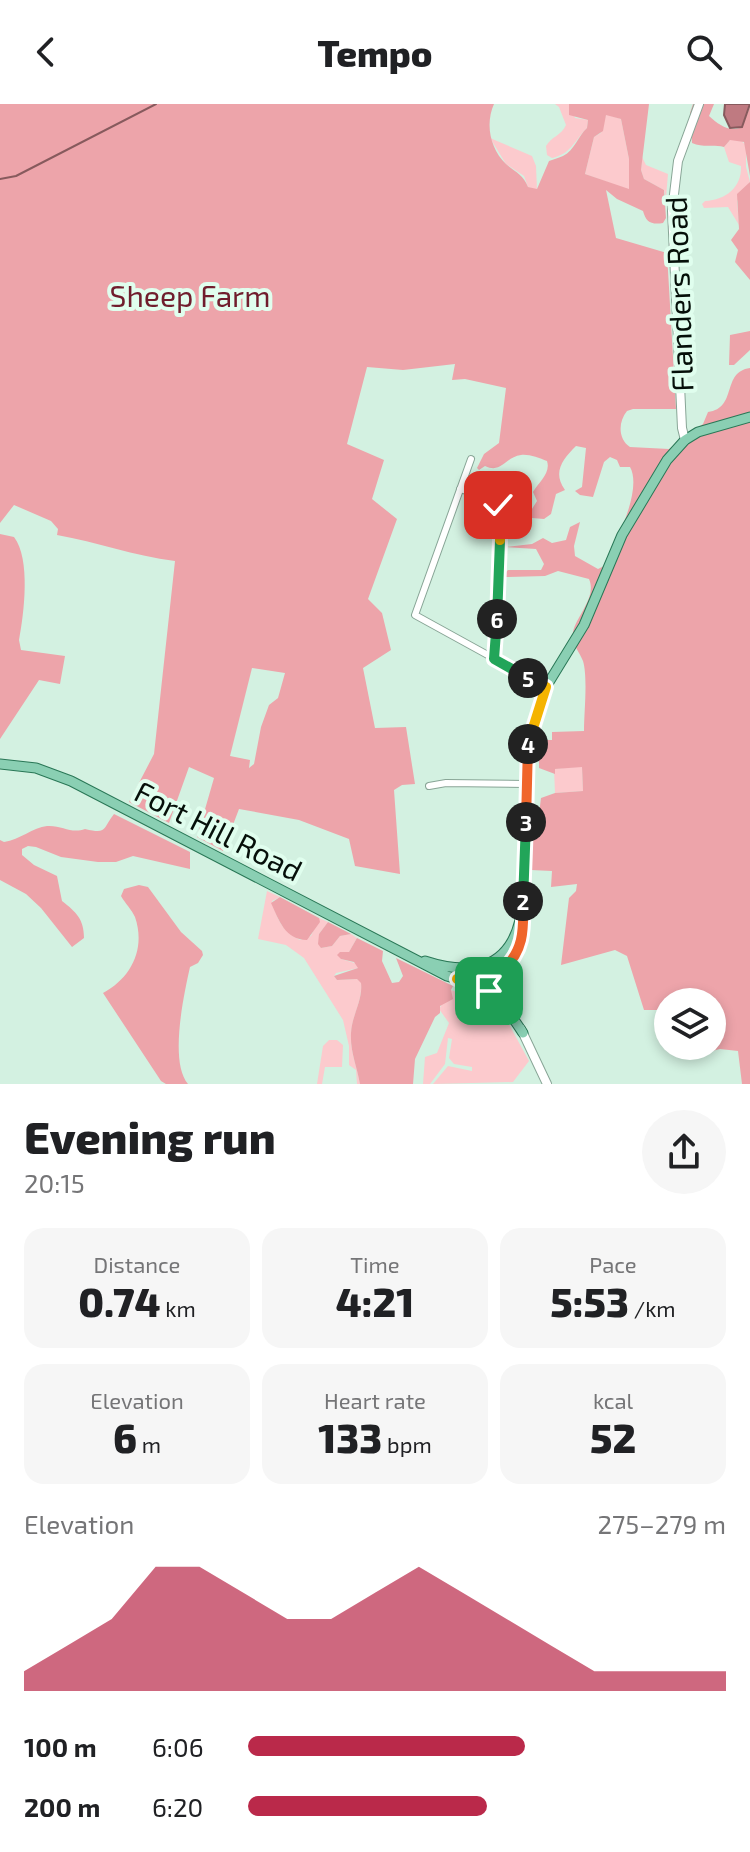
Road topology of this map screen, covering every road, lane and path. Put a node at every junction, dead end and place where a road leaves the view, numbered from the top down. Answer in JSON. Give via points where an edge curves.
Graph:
{"nodes":[{"id":1,"x":699,"y":104,"type":"edge"},
{"id":2,"x":750,"y":417,"type":"edge"},
{"id":3,"x":685,"y":440,"type":"junction"},
{"id":4,"x":471,"y":459,"type":"dead end"},
{"id":5,"x":460,"y":489,"type":"junction"},
{"id":6,"x":494,"y":659,"type":"junction"},
{"id":7,"x":546,"y":687,"type":"junction"},
{"id":8,"x":0,"y":764,"type":"edge"},
{"id":9,"x":526,"y":784,"type":"junction"},
{"id":10,"x":429,"y":786,"type":"dead end"},
{"id":11,"x":523,"y":897,"type":"junction"},
{"id":12,"x":410,"y":956,"type":"junction"},
{"id":13,"x":489,"y":964,"type":"junction"},
{"id":14,"x":494,"y":975,"type":"junction"},
{"id":15,"x":457,"y":979,"type":"junction"},
{"id":16,"x":523,"y":1033,"type":"junction"},
{"id":17,"x":547,"y":1084,"type":"edge"}],
"edges":[{"from":1,"to":3,"type":"street","name":"Flanders Road","via":[[678,161],[672,211]]},
{"from":2,"to":3,"type":"main road"},
{"from":3,"to":7,"type":"main road","via":[[635,512],[584,625]]},
{"from":4,"to":5,"type":"street"},
{"from":5,"to":6,"type":"street","via":[[494,500],[501,513]]},
{"from":5,"to":6,"type":"street","via":[[415,615]]},
{"from":6,"to":7,"type":"street"},
{"from":7,"to":9,"type":"main road","via":[[529,741]]},
{"from":8,"to":12,"type":"main road","name":"Fort Hill Road","via":[[36,768],[71,781]]},
{"from":9,"to":10,"type":"street"},
{"from":9,"to":11,"type":"main road"},
{"from":11,"to":13,"type":"main road","via":[[515,936]]},
{"from":11,"to":14,"type":"main road","via":[[520,946]]},
{"from":12,"to":13,"type":"main road","name":"Fort Hill Road","via":[[453,968]]},
{"from":12,"to":15,"type":"main road","name":"Fort Hill Road"},
{"from":13,"to":14,"type":"street"},
{"from":14,"to":15,"type":"main road"},
{"from":14,"to":16,"type":"street"},
{"from":15,"to":16,"type":"main road","name":"Fort Hill Road","via":[[492,993]]},
{"from":16,"to":17,"type":"street"}]}
